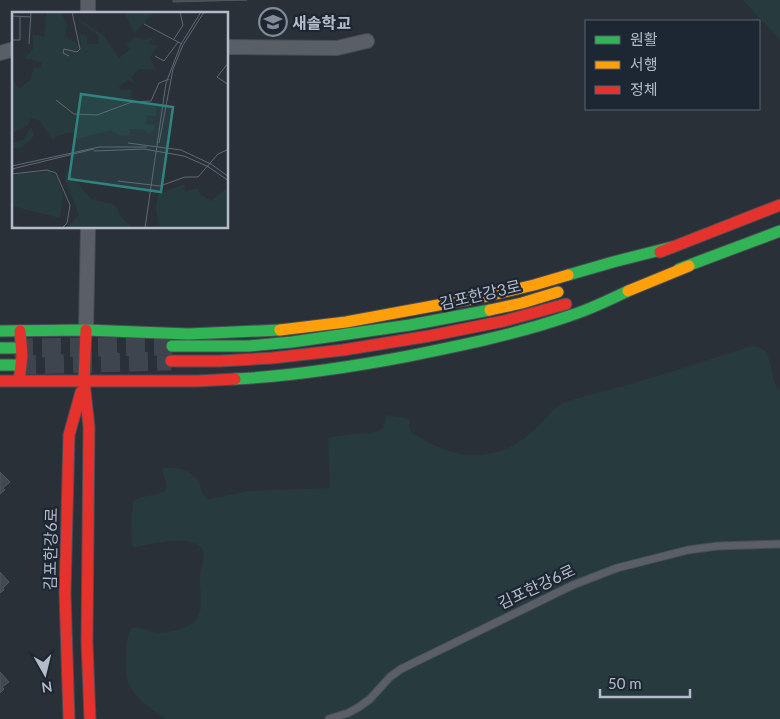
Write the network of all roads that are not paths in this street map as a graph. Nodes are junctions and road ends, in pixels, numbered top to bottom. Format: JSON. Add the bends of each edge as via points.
{"nodes":[{"id":1,"x":368,"y":41,"type":"dead end"},
{"id":2,"x":229,"y":47,"type":"edge"},
{"id":3,"x":780,"y":205,"type":"edge"},
{"id":4,"x":88,"y":229,"type":"edge"},
{"id":5,"x":780,"y":231,"type":"edge"},
{"id":6,"x":672,"y":247,"type":"junction"},
{"id":7,"x":689,"y":266,"type":"junction"},
{"id":8,"x":602,"y":277,"type":"dead end"},
{"id":9,"x":569,"y":288,"type":"dead end"},
{"id":10,"x":0,"y":330,"type":"edge"},
{"id":11,"x":86,"y":330,"type":"junction"},
{"id":12,"x":20,"y":331,"type":"junction"},
{"id":13,"x":166,"y":333,"type":"junction"},
{"id":14,"x":0,"y":348,"type":"edge"},
{"id":15,"x":14,"y":348,"type":"tunnel mouth"},
{"id":16,"x":167,"y":353,"type":"junction"},
{"id":17,"x":0,"y":365,"type":"edge"},
{"id":18,"x":17,"y":365,"type":"tunnel mouth"},
{"id":19,"x":0,"y":381,"type":"edge"},
{"id":20,"x":18,"y":381,"type":"junction"},
{"id":21,"x":84,"y":381,"type":"junction"},
{"id":22,"x":164,"y":381,"type":"junction"},
{"id":23,"x":780,"y":544,"type":"edge"},
{"id":24,"x":69,"y":719,"type":"edge"},
{"id":25,"x":90,"y":719,"type":"edge"},
{"id":26,"x":329,"y":719,"type":"edge"}],
"edges":[{"from":1,"to":2,"type":"street","via":[[337,48]]},
{"from":3,"to":6,"type":"street"},
{"from":4,"to":11,"type":"street"},
{"from":5,"to":7,"type":"street","name":"김포한강3로"},
{"from":6,"to":8,"type":"street"},
{"from":6,"to":13,"type":"street","via":[[487,296],[346,322],[280,330]]},
{"from":7,"to":16,"type":"street","name":"김포한강3로","via":[[504,321],[430,336],[272,358],[220,361]]},
{"from":7,"to":22,"type":"street","via":[[570,316],[444,349],[281,376]]},
{"from":9,"to":16,"type":"street","name":"김포한강3로","via":[[501,308],[344,336]]},
{"from":10,"to":12,"type":"street"},
{"from":11,"to":12,"type":"street"},
{"from":11,"to":13,"type":"street"},
{"from":11,"to":21,"type":"street","name":"김포한강6로"},
{"from":12,"to":20,"type":"street","via":[[23,359]]},
{"from":13,"to":16,"type":"street"},
{"from":14,"to":15,"type":"street"},
{"from":16,"to":22,"type":"street"},
{"from":17,"to":18,"type":"street"},
{"from":19,"to":20,"type":"street"},
{"from":20,"to":21,"type":"street"},
{"from":21,"to":22,"type":"street"},
{"from":21,"to":24,"type":"street","name":"김포한강6로","via":[[69,435],[66,593]]},
{"from":21,"to":25,"type":"street","name":"김포한강6로","via":[[89,427],[87,642]]},
{"from":23,"to":26,"type":"lane","name":"김포한강6로","via":[[688,550],[617,568],[573,585],[401,669],[359,707]]}]}
